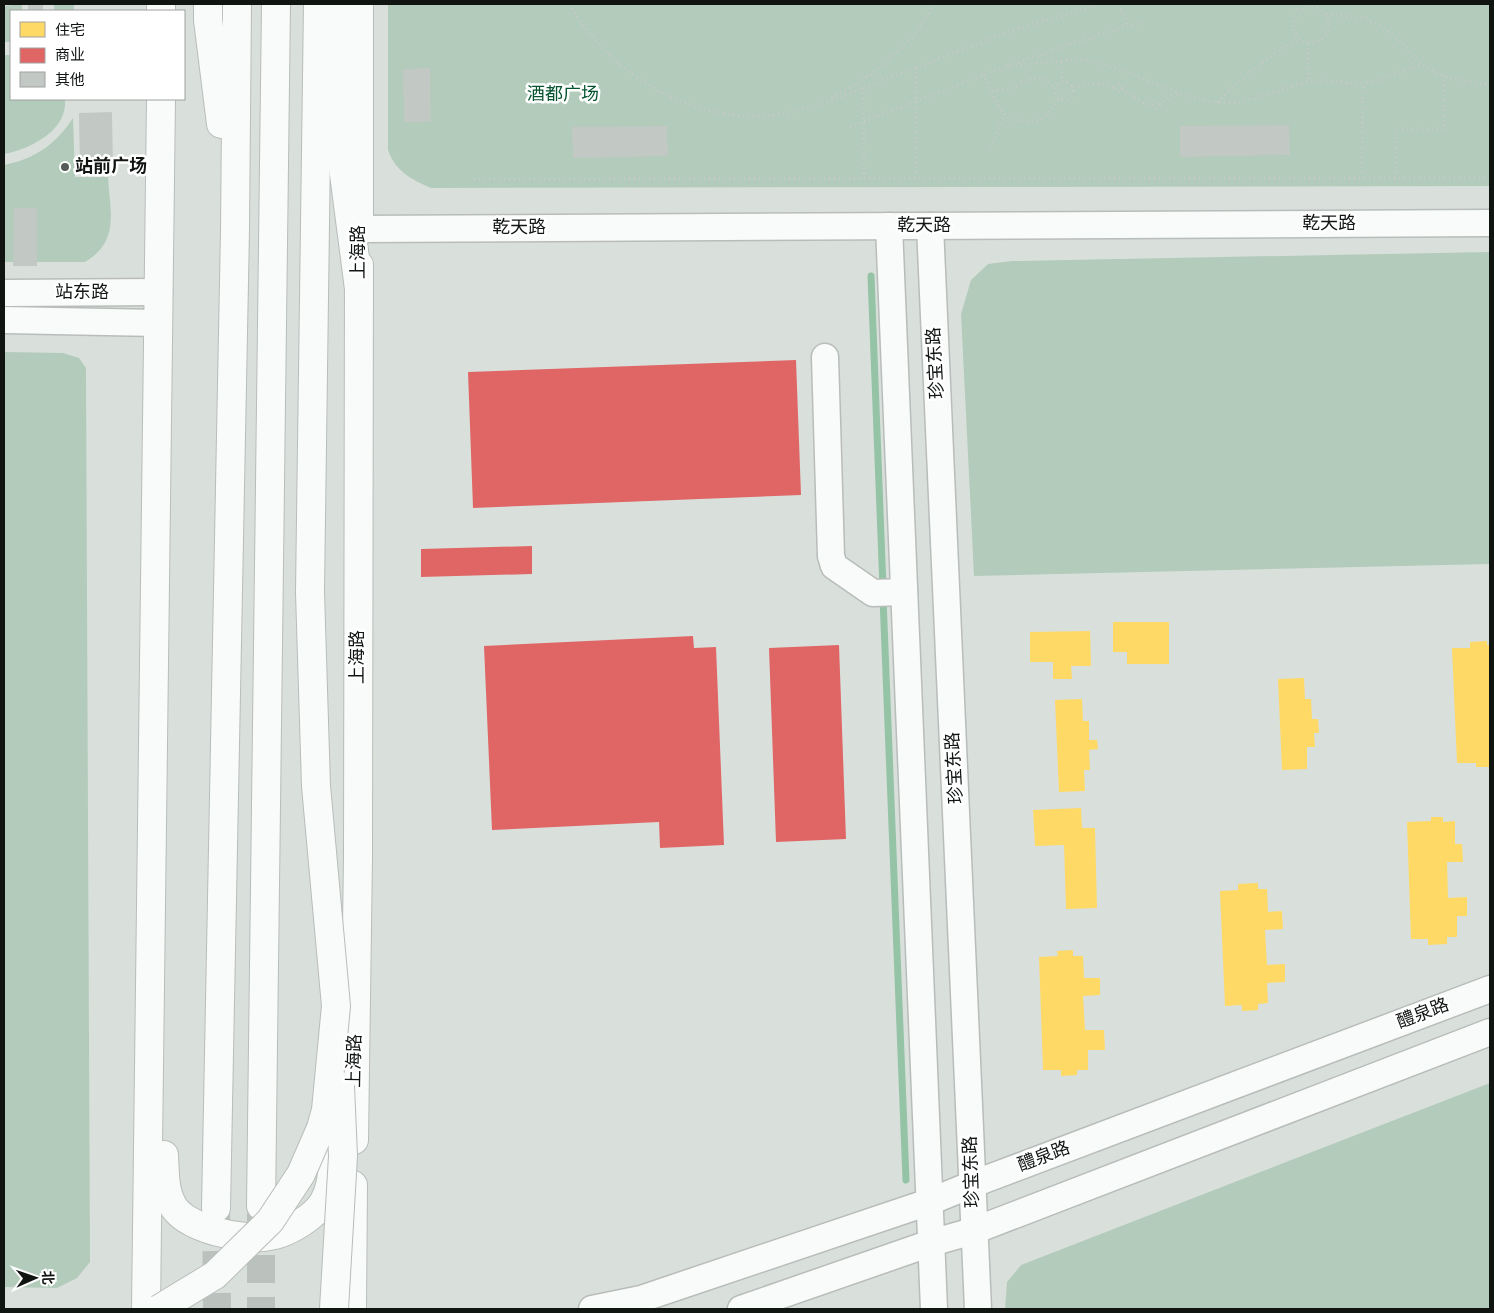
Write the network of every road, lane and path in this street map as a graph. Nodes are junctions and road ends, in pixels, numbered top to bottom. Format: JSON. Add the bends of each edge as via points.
{"nodes":[{"id":1,"x":208,"y":4,"type":"edge"},
{"id":2,"x":237,"y":4,"type":"edge"},
{"id":3,"x":276,"y":4,"type":"edge"},
{"id":4,"x":318,"y":4,"type":"edge"},
{"id":5,"x":338,"y":4,"type":"edge"},
{"id":6,"x":359,"y":4,"type":"edge"},
{"id":7,"x":569,"y":4,"type":"edge"},
{"id":8,"x":934,"y":4,"type":"edge"},
{"id":9,"x":1099,"y":4,"type":"edge"},
{"id":10,"x":1120,"y":4,"type":"edge"},
{"id":11,"x":1295,"y":4,"type":"edge"},
{"id":12,"x":1299,"y":12,"type":"junction"},
{"id":13,"x":1326,"y":15,"type":"junction"},
{"id":14,"x":1146,"y":21,"type":"dead end"},
{"id":15,"x":1127,"y":26,"type":"junction"},
{"id":16,"x":1299,"y":38,"type":"junction"},
{"id":17,"x":1308,"y":43,"type":"junction"},
{"id":18,"x":1061,"y":62,"type":"junction"},
{"id":19,"x":1422,"y":65,"type":"junction"},
{"id":20,"x":917,"y":66,"type":"junction"},
{"id":21,"x":1006,"y":66,"type":"junction"},
{"id":22,"x":983,"y":74,"type":"junction"},
{"id":23,"x":1443,"y":75,"type":"junction"},
{"id":24,"x":1062,"y":82,"type":"junction"},
{"id":25,"x":1309,"y":82,"type":"junction"},
{"id":26,"x":1363,"y":84,"type":"junction"},
{"id":27,"x":1490,"y":84,"type":"edge"},
{"id":28,"x":1073,"y":87,"type":"junction"},
{"id":29,"x":863,"y":88,"type":"junction"},
{"id":30,"x":1056,"y":88,"type":"junction"},
{"id":31,"x":992,"y":90,"type":"junction"},
{"id":32,"x":1181,"y":92,"type":"junction"},
{"id":33,"x":1059,"y":98,"type":"junction"},
{"id":34,"x":161,"y":100,"type":"edge"},
{"id":35,"x":916,"y":101,"type":"junction"},
{"id":36,"x":1217,"y":102,"type":"junction"},
{"id":37,"x":822,"y":104,"type":"junction"},
{"id":38,"x":1004,"y":115,"type":"junction"},
{"id":39,"x":864,"y":122,"type":"junction"},
{"id":40,"x":850,"y":127,"type":"dead end"},
{"id":41,"x":991,"y":147,"type":"dead end"},
{"id":42,"x":916,"y":178,"type":"junction"},
{"id":43,"x":1362,"y":178,"type":"junction"},
{"id":44,"x":1395,"y":178,"type":"junction"},
{"id":45,"x":1490,"y":178,"type":"edge"},
{"id":46,"x":474,"y":179,"type":"dead end"},
{"id":47,"x":864,"y":179,"type":"junction"},
{"id":48,"x":1490,"y":223,"type":"edge"},
{"id":49,"x":889,"y":226,"type":"junction"},
{"id":50,"x":930,"y":226,"type":"junction"},
{"id":51,"x":359,"y":229,"type":"junction"},
{"id":52,"x":235,"y":230,"type":"junction"},
{"id":53,"x":358,"y":289,"type":"junction"},
{"id":54,"x":159,"y":292,"type":"junction"},
{"id":55,"x":4,"y":293,"type":"edge"},
{"id":56,"x":4,"y":320,"type":"edge"},
{"id":57,"x":157,"y":323,"type":"junction"},
{"id":58,"x":825,"y":357,"type":"dead end"},
{"id":59,"x":904,"y":592,"type":"junction"},
{"id":60,"x":152,"y":911,"type":"junction"},
{"id":61,"x":357,"y":917,"type":"junction"},
{"id":62,"x":1490,"y":989,"type":"edge"},
{"id":63,"x":336,"y":1006,"type":"junction"},
{"id":64,"x":1490,"y":1032,"type":"edge"},
{"id":65,"x":973,"y":1184,"type":"junction"},
{"id":66,"x":929,"y":1202,"type":"junction"},
{"id":67,"x":261,"y":1206,"type":"tunnel mouth"},
{"id":68,"x":216,"y":1208,"type":"tunnel mouth"},
{"id":69,"x":973,"y":1231,"type":"junction"},
{"id":70,"x":931,"y":1243,"type":"junction"},
{"id":71,"x":146,"y":1309,"type":"edge"},
{"id":72,"x":159,"y":1309,"type":"edge"},
{"id":73,"x":334,"y":1309,"type":"edge"},
{"id":74,"x":352,"y":1309,"type":"edge"},
{"id":75,"x":592,"y":1309,"type":"edge"},
{"id":76,"x":742,"y":1309,"type":"edge"},
{"id":77,"x":934,"y":1309,"type":"edge"},
{"id":78,"x":978,"y":1309,"type":"edge"}],
"edges":[{"from":1,"to":52,"type":"main road"},
{"from":2,"to":52,"type":"main road"},
{"from":3,"to":67,"type":"main road"},
{"from":4,"to":63,"type":"main road","bridge":true,"via":[[310,592],[316,786]]},
{"from":5,"to":53,"type":"main road","via":[[338,128]]},
{"from":6,"to":51,"type":"main road","name":"上海路"},
{"from":7,"to":37,"type":"path","via":[[610,56],[660,92],[715,112],[744,116],[796,112]]},
{"from":8,"to":37,"type":"path","via":[[914,36],[875,72]]},
{"from":9,"to":20,"type":"path","via":[[1006,33]]},
{"from":10,"to":15,"type":"path"},
{"from":11,"to":12,"type":"path"},
{"from":12,"to":13,"type":"path","via":[[1310,7]]},
{"from":12,"to":16,"type":"path","via":[[1293,28]]},
{"from":13,"to":17,"type":"path","via":[[1328,32],[1320,41]]},
{"from":13,"to":19,"type":"path","via":[[1371,19],[1399,40]]},
{"from":14,"to":15,"type":"path"},
{"from":15,"to":21,"type":"path"},
{"from":16,"to":17,"type":"path"},
{"from":16,"to":36,"type":"path","via":[[1244,75]]},
{"from":17,"to":25,"type":"path"},
{"from":18,"to":21,"type":"path"},
{"from":18,"to":24,"type":"path"},
{"from":18,"to":32,"type":"path","via":[[1091,61]]},
{"from":19,"to":23,"type":"path"},
{"from":19,"to":26,"type":"path"},
{"from":20,"to":29,"type":"path"},
{"from":20,"to":35,"type":"path"},
{"from":21,"to":22,"type":"path"},
{"from":22,"to":31,"type":"path"},
{"from":22,"to":35,"type":"path"},
{"from":23,"to":27,"type":"path"},
{"from":23,"to":44,"type":"path","via":[[1444,129],[1396,129]]},
{"from":24,"to":28,"type":"path"},
{"from":24,"to":30,"type":"path"},
{"from":25,"to":26,"type":"path","via":[[1329,80]]},
{"from":25,"to":36,"type":"path","via":[[1240,102]]},
{"from":26,"to":43,"type":"path"},
{"from":28,"to":32,"type":"path","via":[[1097,83],[1115,88],[1119,85],[1152,106],[1155,101],[1159,104]]},
{"from":28,"to":33,"type":"path","via":[[1070,98]]},
{"from":29,"to":37,"type":"path"},
{"from":29,"to":39,"type":"path"},
{"from":30,"to":31,"type":"path","via":[[1042,78],[1032,78],[1010,89]]},
{"from":30,"to":33,"type":"path"},
{"from":31,"to":38,"type":"path"},
{"from":32,"to":36,"type":"path"},
{"from":33,"to":38,"type":"path","via":[[1051,112],[1035,122],[1012,121]]},
{"from":34,"to":54,"type":"main road"},
{"from":35,"to":39,"type":"path"},
{"from":35,"to":42,"type":"path"},
{"from":38,"to":41,"type":"path"},
{"from":39,"to":40,"type":"path"},
{"from":39,"to":47,"type":"path"},
{"from":42,"to":43,"type":"path"},
{"from":42,"to":47,"type":"path"},
{"from":43,"to":44,"type":"path"},
{"from":44,"to":45,"type":"path"},
{"from":46,"to":47,"type":"path"},
{"from":48,"to":50,"type":"street","name":"乾天路"},
{"from":49,"to":50,"type":"street","name":"乾天路"},
{"from":49,"to":51,"type":"street","name":"乾天路"},
{"from":49,"to":59,"type":"street"},
{"from":50,"to":65,"type":"street","name":"珍宝东路"},
{"from":51,"to":53,"type":"main road","name":"上海路"},
{"from":52,"to":68,"type":"main road"},
{"from":53,"to":61,"type":"main road","name":"上海路"},
{"from":54,"to":55,"type":"street","name":"站东路"},
{"from":54,"to":57,"type":"main road"},
{"from":56,"to":57,"type":"street","name":"站东路"},
{"from":57,"to":60,"type":"main road"},
{"from":58,"to":59,"type":"street","via":[[831,556],[834,566],[873,594]]},
{"from":59,"to":66,"type":"street"},
{"from":60,"to":61,"type":"main road","via":[[166,1188],[172,1205],[181,1214],[214,1231],[236,1236],[270,1236],[292,1227],[323,1202],[332,1182]]},
{"from":60,"to":71,"type":"main road"},
{"from":61,"to":74,"type":"main road","name":"上海路"},
{"from":62,"to":65,"type":"street","name":"醴泉路"},
{"from":63,"to":72,"type":"main road","bridge":true,"via":[[326,1110],[301,1174],[270,1221],[215,1275]]},
{"from":63,"to":73,"type":"main road","bridge":true,"via":[[343,1156]]},
{"from":64,"to":69,"type":"street"},
{"from":65,"to":66,"type":"street","name":"醴泉路"},
{"from":65,"to":69,"type":"street","name":"珍宝东路"},
{"from":66,"to":70,"type":"street"},
{"from":66,"to":75,"type":"street","name":"醴泉路","via":[[641,1299]]},
{"from":69,"to":70,"type":"street"},
{"from":69,"to":78,"type":"street","name":"珍宝东路"},
{"from":70,"to":76,"type":"street"},
{"from":70,"to":77,"type":"street"}]}
